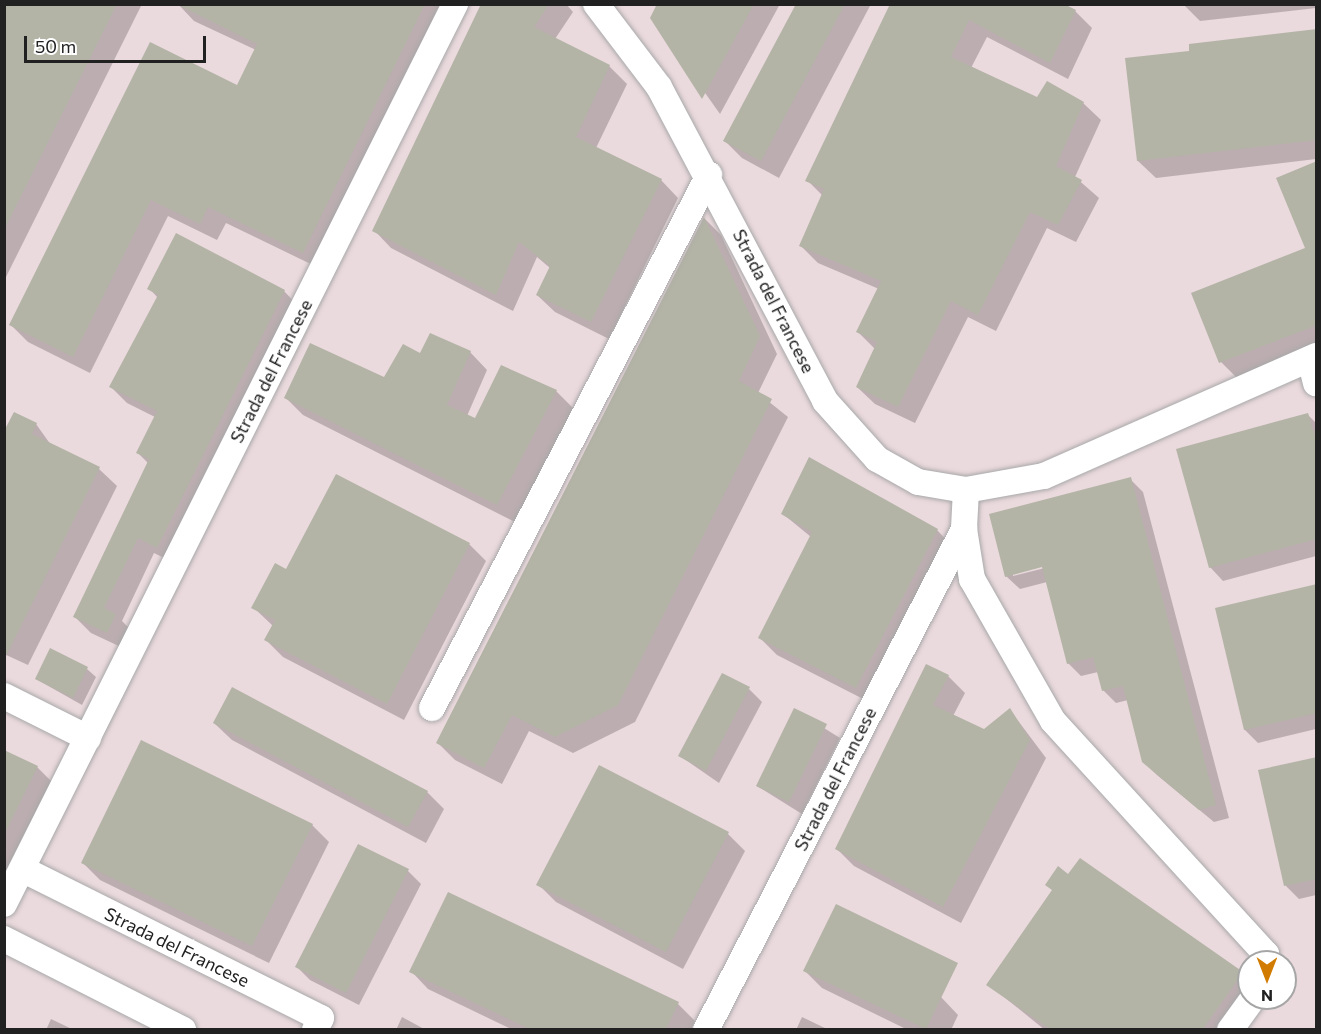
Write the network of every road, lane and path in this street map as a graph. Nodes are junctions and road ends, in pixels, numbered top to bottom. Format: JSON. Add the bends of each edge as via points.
{"nodes":[{"id":1,"x":455,"y":4,"type":"edge"},
{"id":2,"x":596,"y":4,"type":"edge"},
{"id":3,"x":709,"y":176,"type":"junction"},
{"id":4,"x":1314,"y":366,"type":"edge"},
{"id":5,"x":966,"y":490,"type":"junction"},
{"id":6,"x":964,"y":529,"type":"junction"},
{"id":7,"x":4,"y":696,"type":"edge"},
{"id":8,"x":432,"y":708,"type":"dead end"},
{"id":9,"x":88,"y":738,"type":"junction"},
{"id":10,"x":22,"y":869,"type":"junction"},
{"id":11,"x":4,"y":904,"type":"edge"},
{"id":12,"x":4,"y":939,"type":"edge"},
{"id":13,"x":1262,"y":950,"type":"edge"},
{"id":14,"x":1244,"y":1010,"type":"edge"},
{"id":15,"x":183,"y":1029,"type":"edge"},
{"id":16,"x":315,"y":1029,"type":"edge"},
{"id":17,"x":706,"y":1029,"type":"edge"},
{"id":18,"x":1230,"y":1029,"type":"edge"}],
"edges":[{"from":1,"to":9,"type":"street","name":"Strada del Francese"},
{"from":2,"to":3,"type":"street","name":"Strada del Francese","via":[[641,58]]},
{"from":3,"to":5,"type":"street","name":"Strada del Francese","via":[[806,367],[845,429],[897,471],[943,489]]},
{"from":3,"to":8,"type":"street"},
{"from":4,"to":5,"type":"street","name":"Strada del Francese","via":[[1044,476]]},
{"from":5,"to":6,"type":"street","name":"Strada del Francese"},
{"from":6,"to":13,"type":"street","name":"Strada del Francese","via":[[972,579],[1053,721]]},
{"from":6,"to":17,"type":"street","name":"Strada del Francese"},
{"from":7,"to":9,"type":"street"},
{"from":9,"to":10,"type":"street","name":"Strada del Francese"},
{"from":10,"to":11,"type":"street","name":"Strada del Francese"},
{"from":10,"to":16,"type":"street","name":"Strada del Francese","via":[[321,1018]]},
{"from":12,"to":15,"type":"street"},
{"from":14,"to":18,"type":"street"}]}
